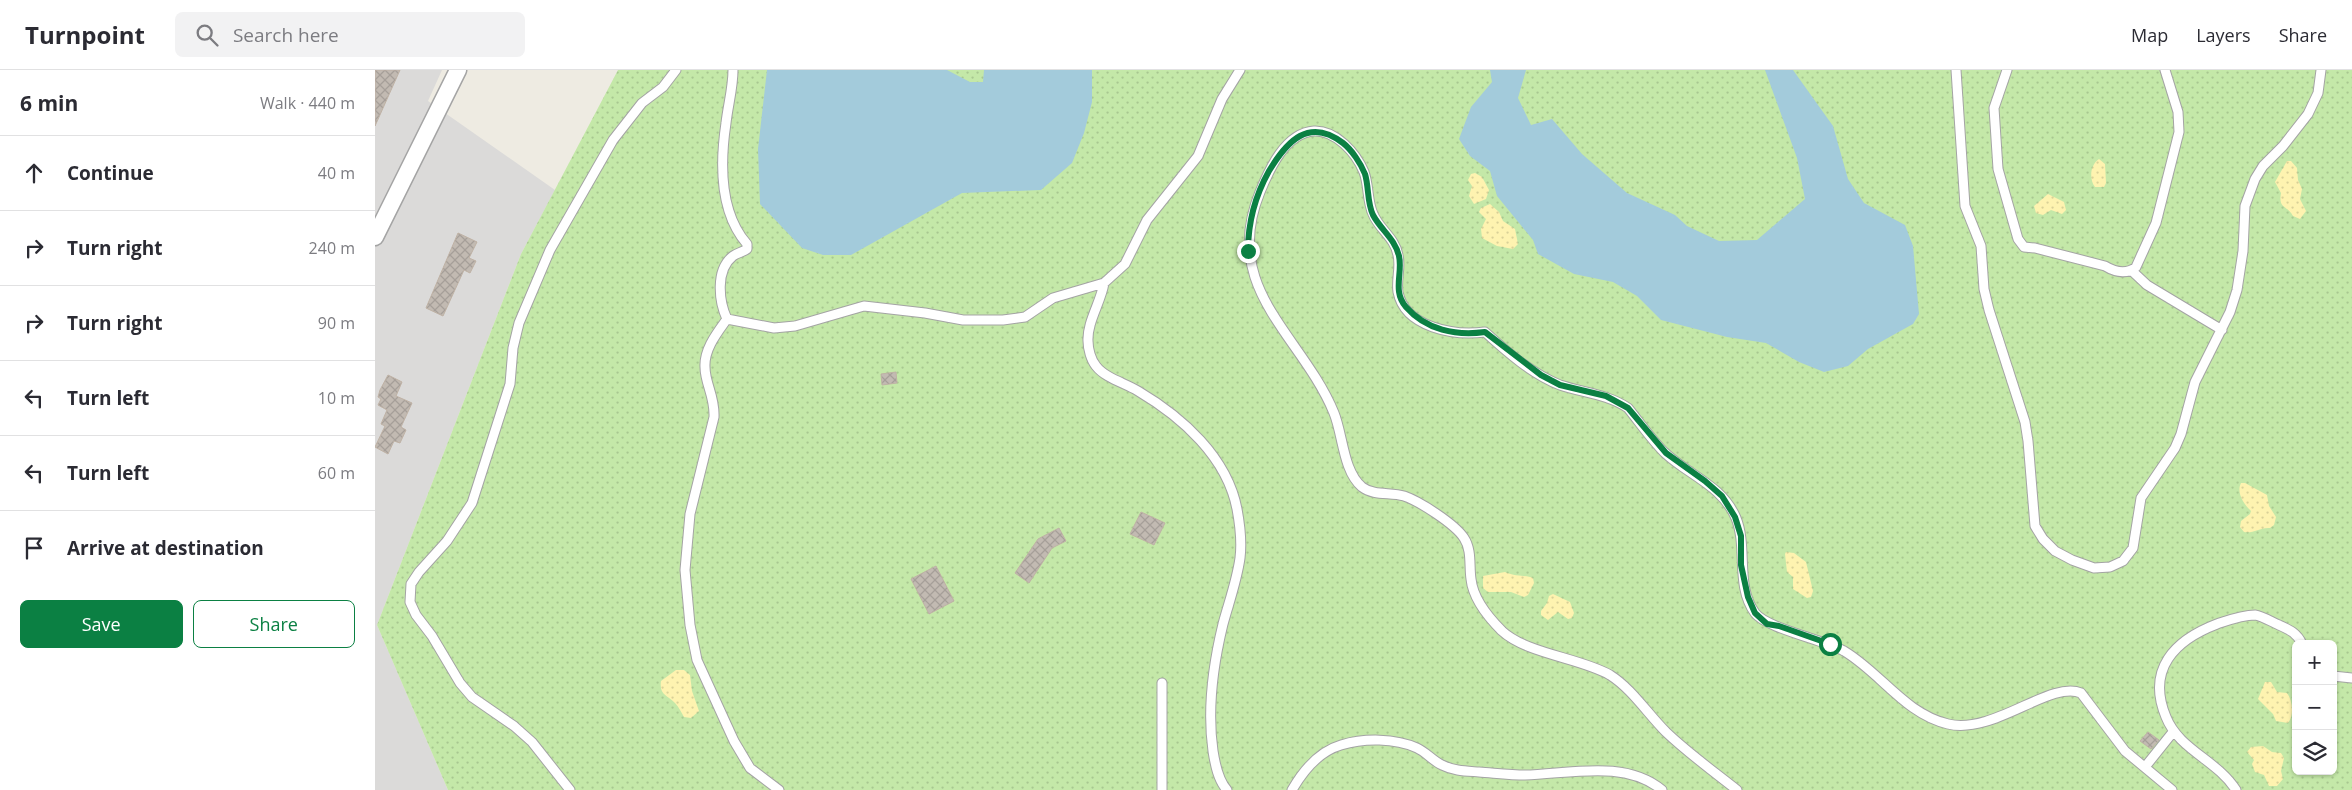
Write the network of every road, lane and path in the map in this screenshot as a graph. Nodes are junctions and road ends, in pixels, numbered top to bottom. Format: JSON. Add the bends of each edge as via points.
{"nodes":[{"id":1,"x":458,"y":70,"type":"edge"},
{"id":2,"x":676,"y":70,"type":"edge"},
{"id":3,"x":733,"y":70,"type":"edge"},
{"id":4,"x":1240,"y":70,"type":"edge"},
{"id":5,"x":1956,"y":70,"type":"edge"},
{"id":6,"x":2007,"y":70,"type":"edge"},
{"id":7,"x":2165,"y":70,"type":"edge"},
{"id":8,"x":2321,"y":70,"type":"edge"},
{"id":9,"x":375,"y":237,"type":"edge"},
{"id":10,"x":2131,"y":270,"type":"junction"},
{"id":11,"x":1104,"y":283,"type":"junction"},
{"id":12,"x":727,"y":319,"type":"junction"},
{"id":13,"x":2222,"y":330,"type":"junction"},
{"id":14,"x":2299,"y":640,"type":"edge"},
{"id":15,"x":2337,"y":676,"type":"edge"},
{"id":16,"x":2352,"y":678,"type":"edge"},
{"id":17,"x":1162,"y":683,"type":"dead end"},
{"id":18,"x":2173,"y":732,"type":"junction"},
{"id":19,"x":2145,"y":767,"type":"junction"},
{"id":20,"x":570,"y":790,"type":"edge"},
{"id":21,"x":779,"y":790,"type":"edge"},
{"id":22,"x":1162,"y":790,"type":"edge"},
{"id":23,"x":1227,"y":790,"type":"edge"},
{"id":24,"x":1292,"y":790,"type":"edge"},
{"id":25,"x":1661,"y":790,"type":"edge"},
{"id":26,"x":1737,"y":790,"type":"edge"},
{"id":27,"x":2172,"y":790,"type":"edge"},
{"id":28,"x":2236,"y":790,"type":"edge"}],
"edges":[{"from":1,"to":9,"type":"street"},
{"from":2,"to":20,"type":"lane","via":[[663,87],[642,103],[613,140],[550,250],[519,324],[510,384],[471,503],[447,541],[411,584],[410,602],[416,615],[460,684],[483,706],[533,742]]},
{"from":3,"to":12,"type":"lane","via":[[724,148],[724,189],[734,226],[747,249],[733,256],[721,280],[720,296]]},
{"from":4,"to":11,"type":"lane","via":[[1222,99],[1198,156],[1147,220],[1125,264]]},
{"from":5,"to":13,"type":"lane","via":[[1965,206],[1981,246],[1989,310],[2025,422],[2035,526],[2055,551],[2094,568],[2102,568],[2123,561],[2133,548],[2141,498],[2175,448],[2195,382]]},
{"from":6,"to":10,"type":"lane","via":[[1994,108],[1998,169],[2018,239],[2024,247],[2095,263],[2113,271]]},
{"from":7,"to":10,"type":"lane","via":[[2178,112],[2179,132],[2156,223],[2145,250]]},
{"from":8,"to":13,"type":"lane","via":[[2318,93],[2308,114],[2255,179],[2245,206],[2237,290]]},
{"from":10,"to":13,"type":"lane","via":[[2147,285]]},
{"from":11,"to":12,"type":"lane","via":[[1053,298],[1025,317],[1003,320],[963,320],[863,306],[795,326],[774,328]]},
{"from":11,"to":23,"type":"lane","via":[[1088,341],[1096,366],[1192,430],[1227,479],[1237,507],[1240,557],[1219,642],[1211,695],[1211,739],[1215,764]]},
{"from":12,"to":21,"type":"lane","via":[[714,337],[704,368],[715,403],[690,514],[685,570],[690,625],[697,660],[734,741],[750,768]]},
{"from":14,"to":18,"type":"lane","via":[[2293,631],[2256,615],[2224,622],[2192,635],[2166,660],[2160,674],[2159,691]]},
{"from":15,"to":16,"type":"lane"},
{"from":17,"to":22,"type":"lane"},
{"from":18,"to":19,"type":"lane"},
{"from":18,"to":28,"type":"lane","via":[[2217,767]]},
{"from":19,"to":26,"type":"lane","via":[[2125,751],[2088,700],[2075,690],[2054,694],[1973,726],[1934,721],[1916,711],[1845,652],[1767,624],[1755,613],[1748,597],[1741,565],[1741,536],[1735,517],[1722,496],[1666,453],[1621,403],[1560,385],[1541,375],[1485,332],[1451,332],[1418,319],[1404,305],[1398,292],[1399,257],[1394,241],[1372,213],[1364,172],[1355,156],[1333,136],[1317,131],[1303,134],[1279,155],[1267,175],[1250,222],[1248,251],[1270,311],[1314,376],[1334,414],[1349,465],[1358,482],[1365,490],[1403,496],[1449,523],[1464,537],[1470,558],[1471,583],[1480,604],[1506,634],[1609,675],[1628,690],[1669,735]]},
{"from":19,"to":27,"type":"lane"},
{"from":24,"to":25,"type":"lane","via":[[1305,770],[1327,751],[1370,741],[1397,742],[1417,748],[1441,765],[1457,770],[1525,774],[1622,773],[1644,778]]}]}
